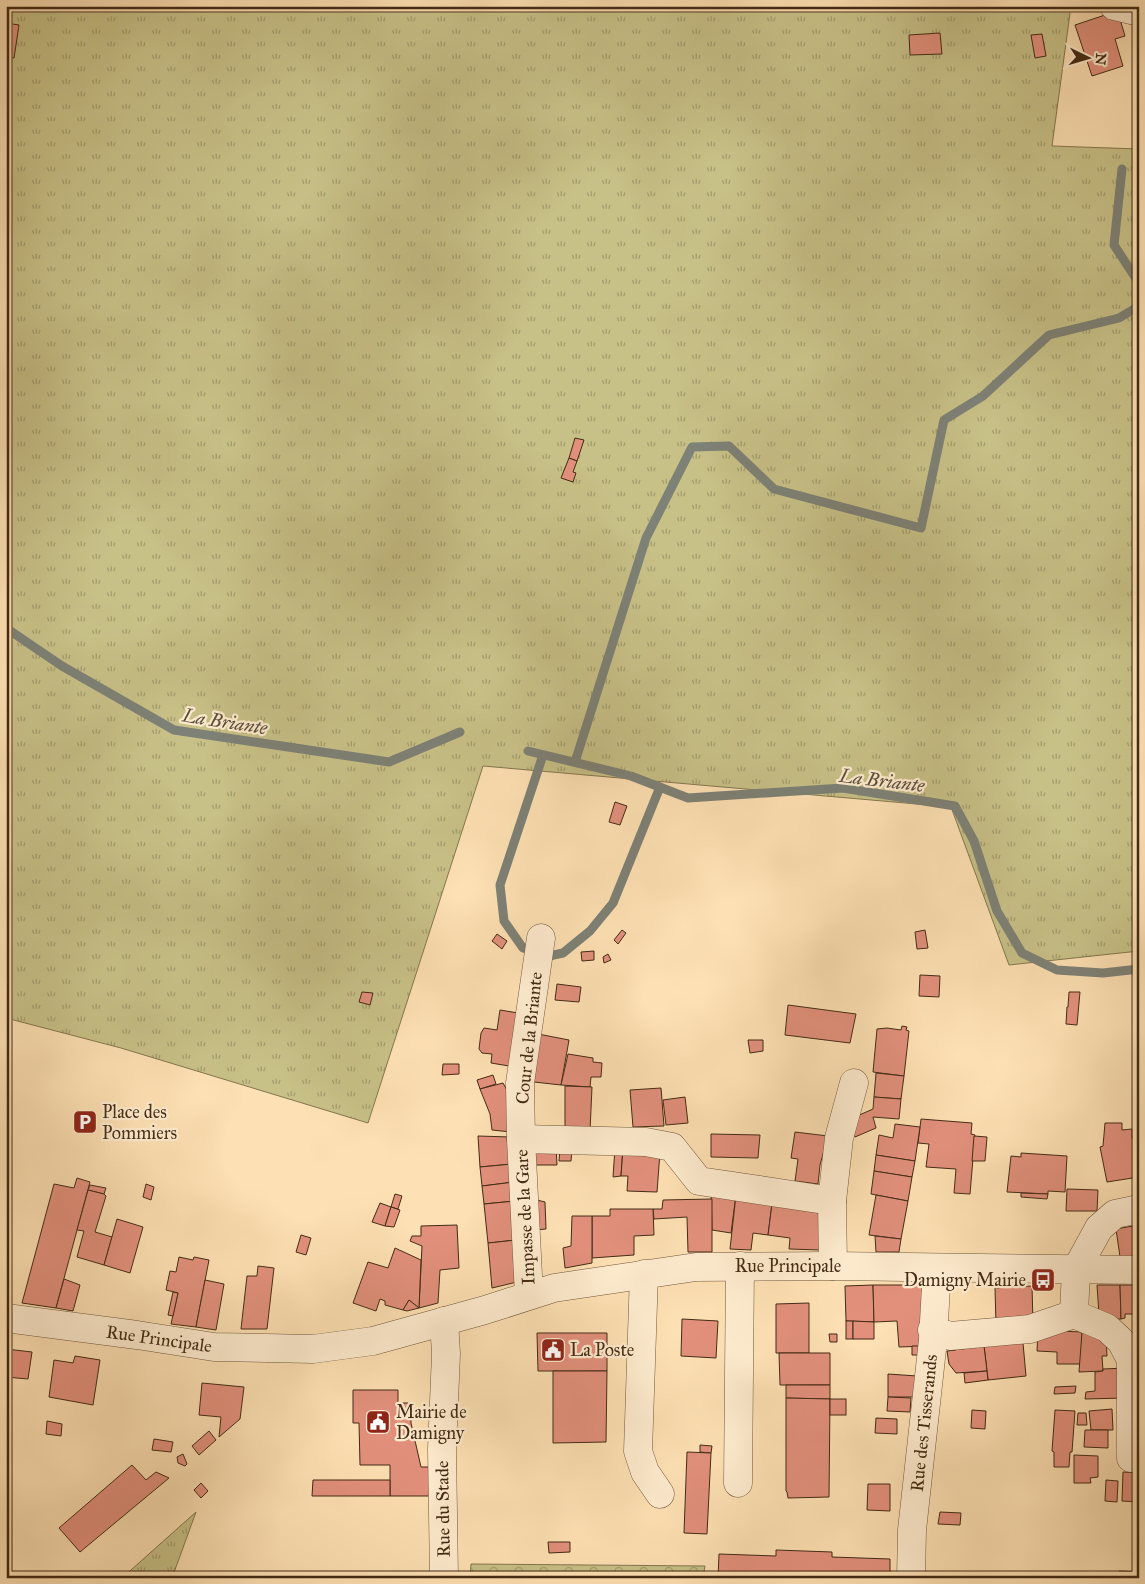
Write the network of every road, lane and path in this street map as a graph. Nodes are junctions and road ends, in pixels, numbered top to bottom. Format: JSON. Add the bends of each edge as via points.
{"nodes":[{"id":1,"x":1114,"y":6,"type":"edge"},
{"id":2,"x":1139,"y":12,"type":"edge"},
{"id":3,"x":541,"y":938,"type":"dead end"},
{"id":4,"x":854,"y":1083,"type":"dead end"},
{"id":5,"x":521,"y":1139,"type":"junction"},
{"id":6,"x":832,"y":1201,"type":"junction"},
{"id":7,"x":1139,"y":1210,"type":"edge"},
{"id":8,"x":740,"y":1266,"type":"junction"},
{"id":9,"x":833,"y":1266,"type":"junction"},
{"id":10,"x":937,"y":1268,"type":"junction"},
{"id":11,"x":1076,"y":1270,"type":"junction"},
{"id":12,"x":1139,"y":1270,"type":"edge"},
{"id":13,"x":644,"y":1274,"type":"junction"},
{"id":14,"x":529,"y":1295,"type":"junction"},
{"id":15,"x":1074,"y":1314,"type":"junction"},
{"id":16,"x":6,"y":1318,"type":"edge"},
{"id":17,"x":444,"y":1321,"type":"junction"},
{"id":18,"x":932,"y":1330,"type":"junction"},
{"id":19,"x":1131,"y":1458,"type":"dead end"},
{"id":20,"x":738,"y":1483,"type":"dead end"},
{"id":21,"x":660,"y":1494,"type":"dead end"},
{"id":22,"x":444,"y":1578,"type":"edge"},
{"id":23,"x":911,"y":1578,"type":"edge"}],
"edges":[{"from":1,"to":2,"type":"street"},
{"from":3,"to":5,"type":"street","name":"Cour de la Briante","via":[[520,1083]]},
{"from":4,"to":6,"type":"street","via":[[838,1138]]},
{"from":5,"to":6,"type":"street","via":[[646,1142],[672,1147],[699,1181]]},
{"from":5,"to":14,"type":"street","name":"Impasse de la Gare"},
{"from":6,"to":9,"type":"street"},
{"from":7,"to":11,"type":"street","via":[[1115,1214],[1099,1228]]},
{"from":8,"to":9,"type":"street","name":"Rue Principale"},
{"from":8,"to":13,"type":"street","name":"Rue Principale","via":[[696,1267]]},
{"from":8,"to":20,"type":"street"},
{"from":9,"to":10,"type":"street","name":"Rue Principale"},
{"from":10,"to":11,"type":"street","name":"Rue Principale"},
{"from":10,"to":18,"type":"street","name":"Rue des Tisserands"},
{"from":11,"to":12,"type":"street","name":"Rue Principale"},
{"from":11,"to":15,"type":"street"},
{"from":13,"to":14,"type":"street","name":"Rue Principale"},
{"from":13,"to":21,"type":"street","via":[[638,1451],[645,1472]]},
{"from":14,"to":17,"type":"street","name":"Rue Principale"},
{"from":15,"to":18,"type":"street","via":[[1030,1329],[950,1336]]},
{"from":15,"to":19,"type":"street","via":[[1107,1328],[1122,1340],[1131,1360]]},
{"from":16,"to":17,"type":"street","name":"Rue Principale","via":[[214,1347],[313,1349],[373,1341]]},
{"from":17,"to":22,"type":"street","name":"Rue du Stade"},
{"from":18,"to":23,"type":"street","name":"Rue des Tisserands","via":[[912,1530]]}]}
